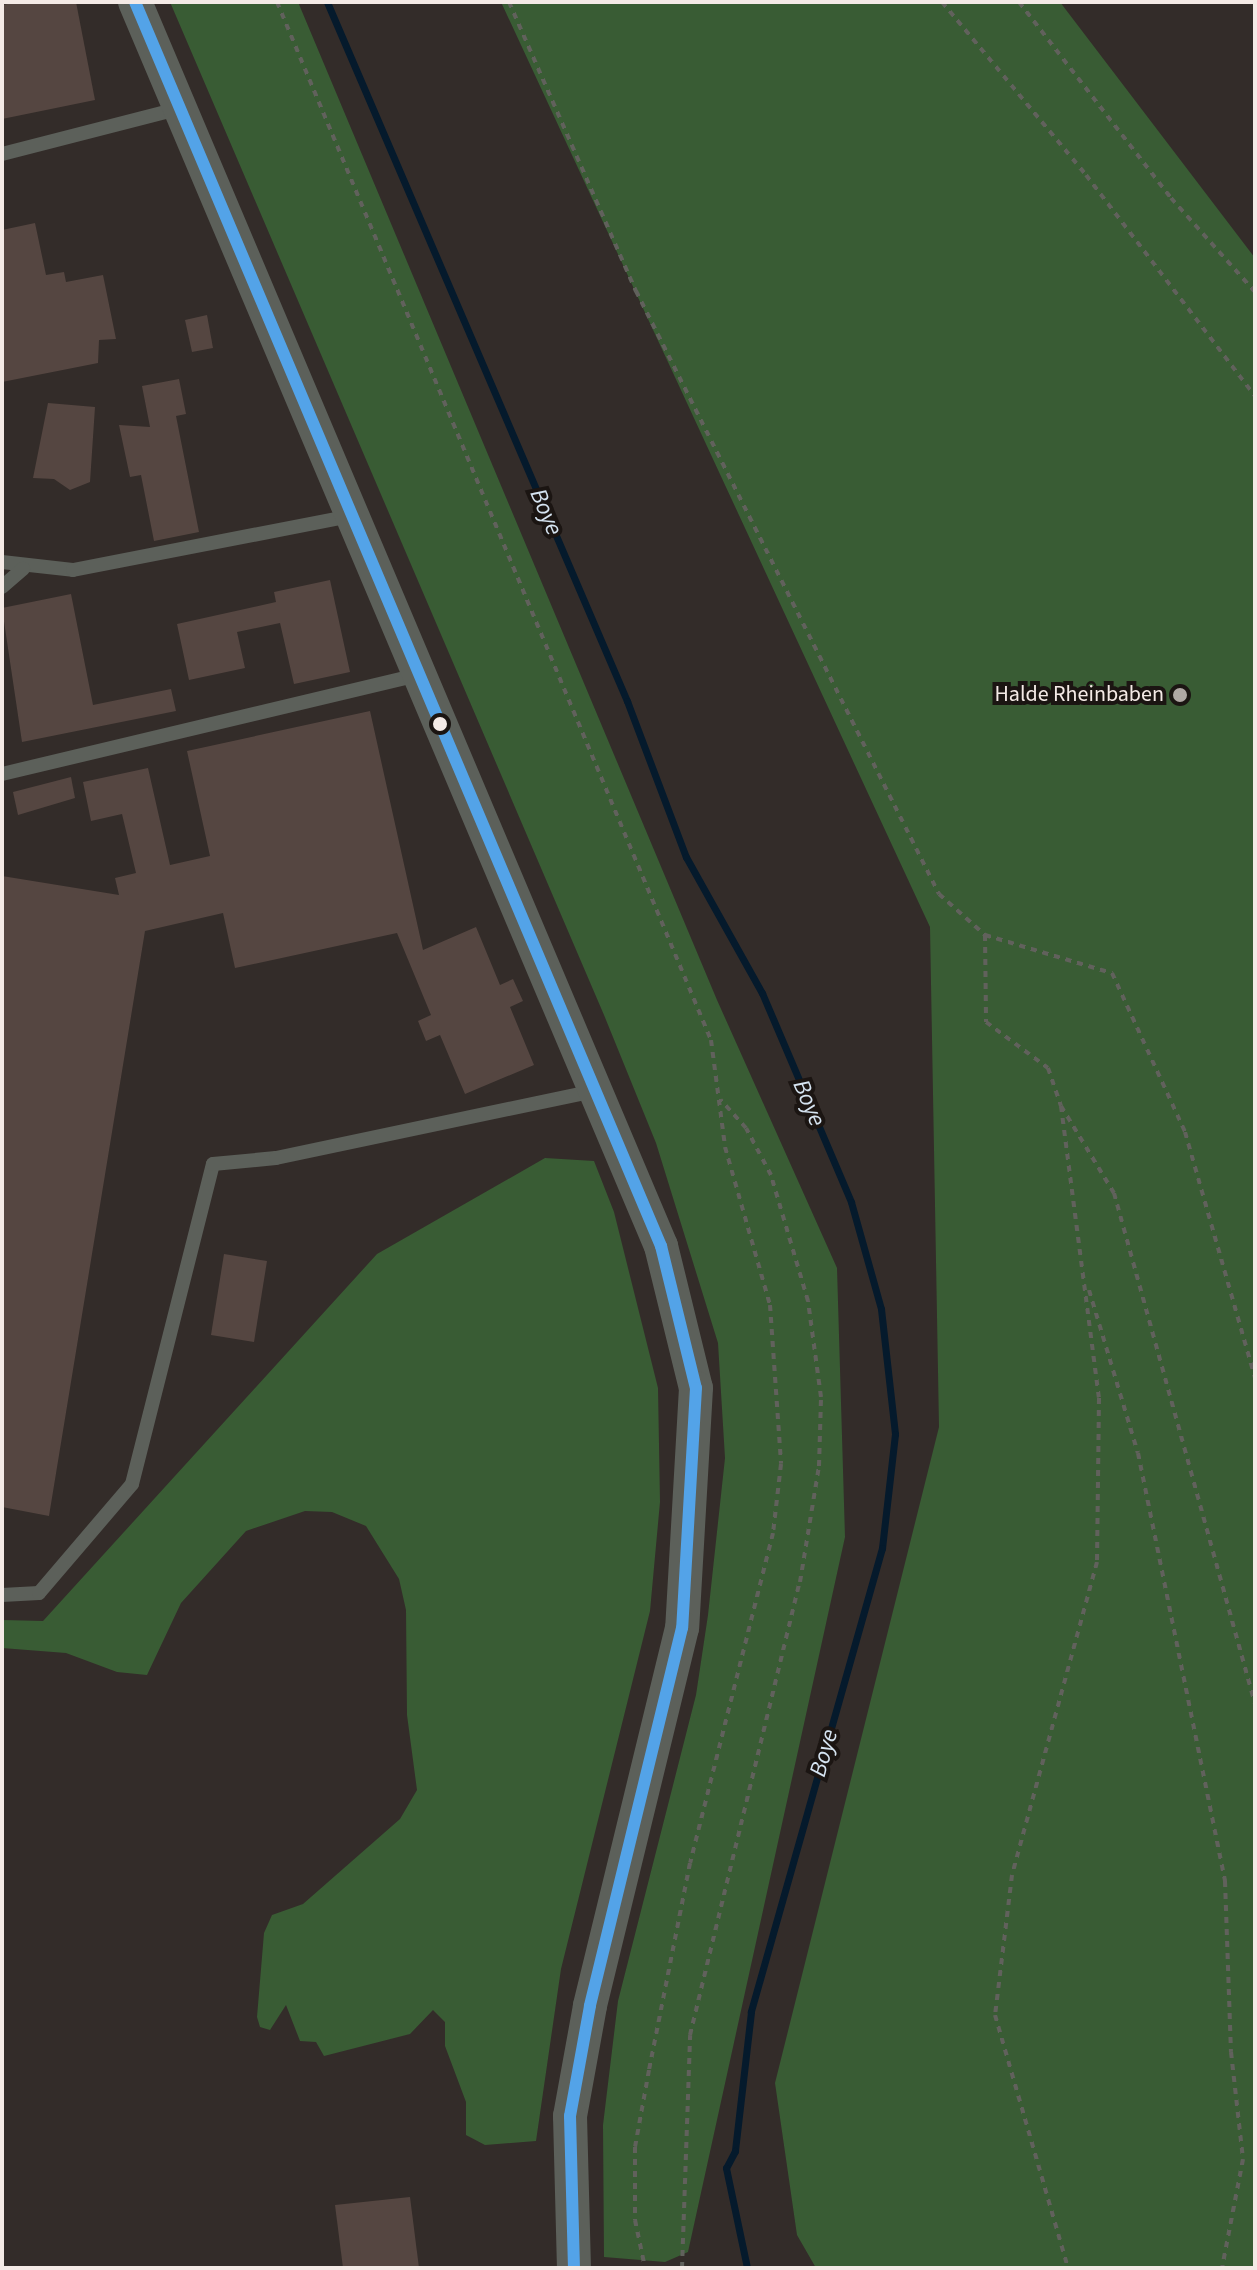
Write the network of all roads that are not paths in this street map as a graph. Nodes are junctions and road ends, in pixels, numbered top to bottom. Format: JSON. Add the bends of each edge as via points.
{"nodes":[{"id":1,"x":135,"y":2,"type":"edge"},
{"id":2,"x":182,"y":108,"type":"junction"},
{"id":3,"x":2,"y":154,"type":"edge"},
{"id":4,"x":355,"y":515,"type":"junction"},
{"id":5,"x":2,"y":562,"type":"edge"},
{"id":6,"x":23,"y":569,"type":"junction"},
{"id":7,"x":2,"y":587,"type":"edge"},
{"id":8,"x":423,"y":674,"type":"junction"},
{"id":9,"x":2,"y":774,"type":"edge"},
{"id":10,"x":597,"y":1091,"type":"junction"},
{"id":11,"x":2,"y":1595,"type":"edge"},
{"id":12,"x":574,"y":2268,"type":"edge"}],
"edges":[{"from":1,"to":2,"type":"street"},
{"from":2,"to":3,"type":"lane"},
{"from":2,"to":4,"type":"street"},
{"from":4,"to":6,"type":"lane","via":[[73,570]]},
{"from":4,"to":8,"type":"street"},
{"from":5,"to":6,"type":"lane"},
{"from":6,"to":7,"type":"lane"},
{"from":8,"to":9,"type":"lane"},
{"from":8,"to":10,"type":"street"},
{"from":10,"to":11,"type":"lane","via":[[276,1158],[213,1164],[132,1484],[39,1593]]},
{"from":10,"to":12,"type":"street","via":[[661,1246],[696,1388],[682,1628],[590,2006],[570,2116]]}]}
